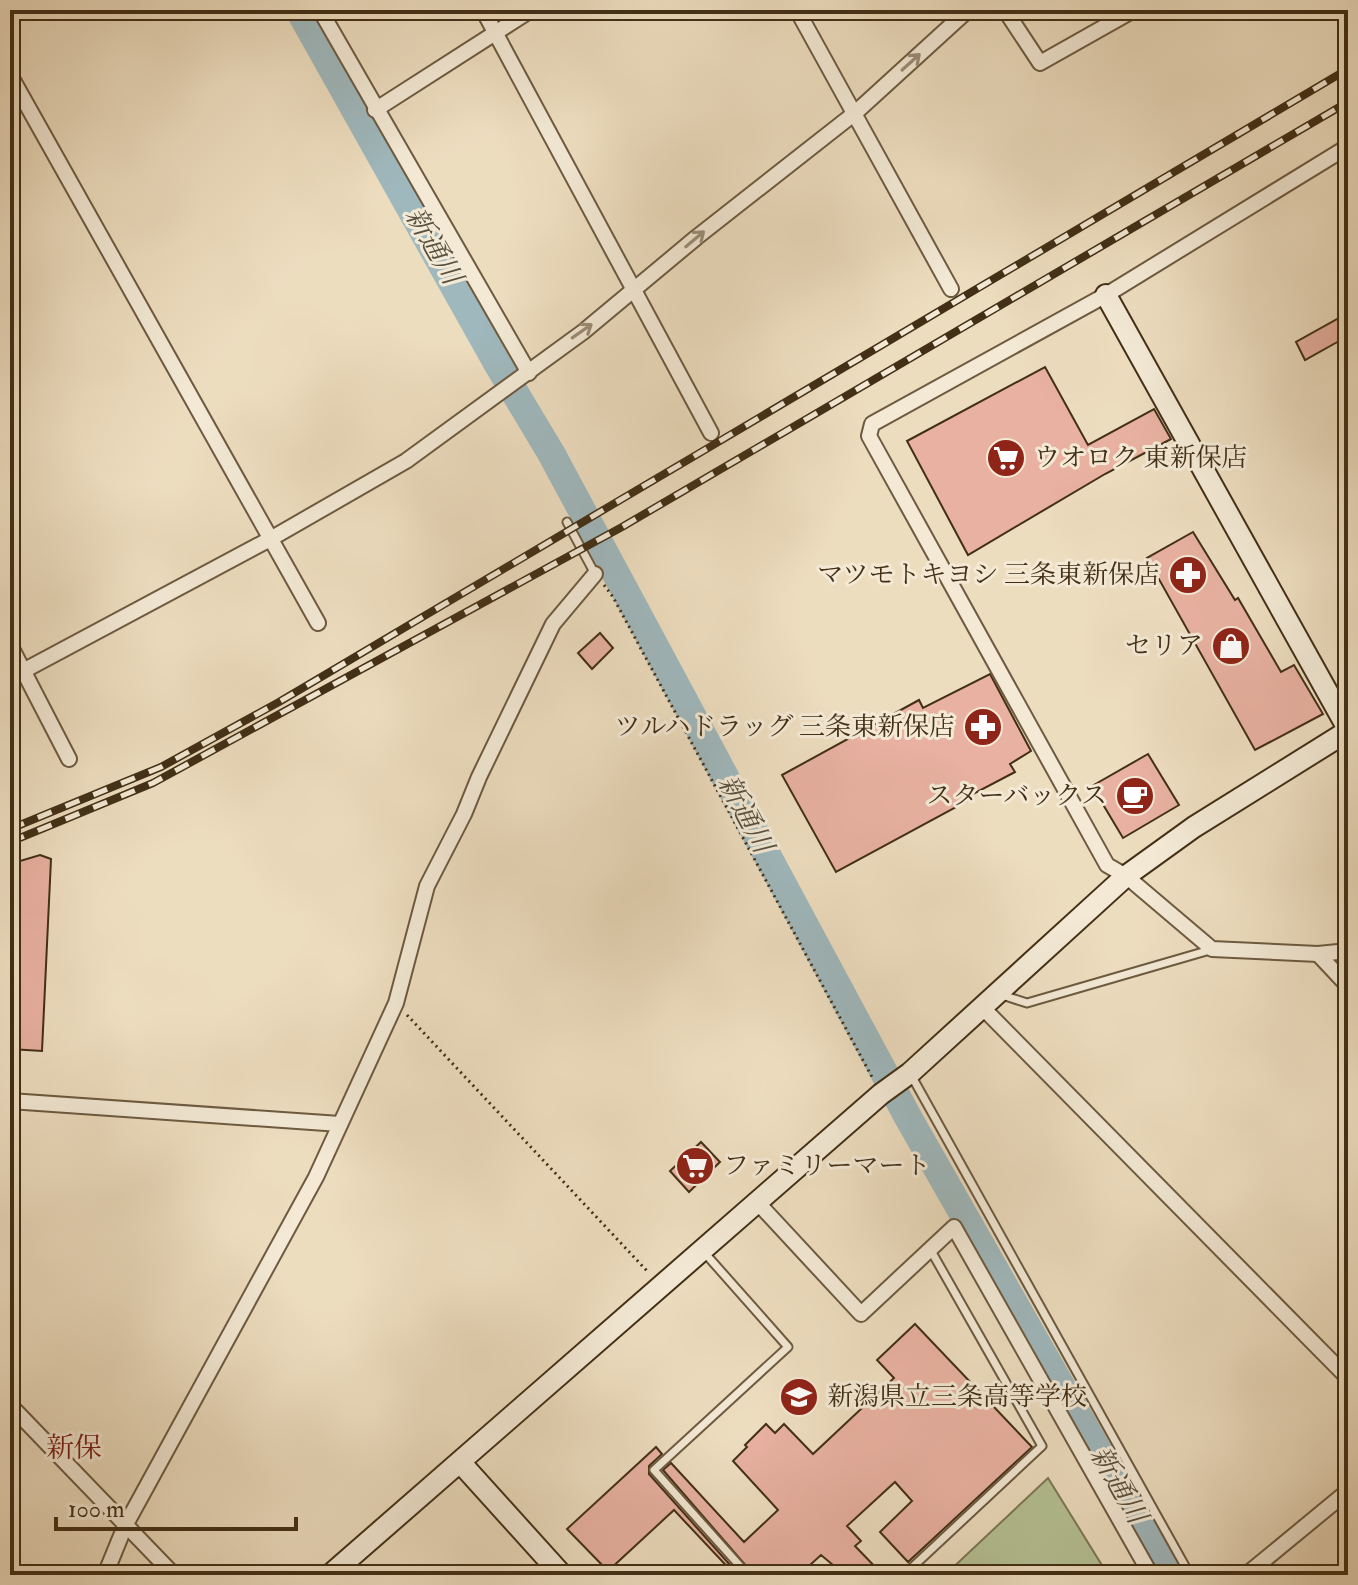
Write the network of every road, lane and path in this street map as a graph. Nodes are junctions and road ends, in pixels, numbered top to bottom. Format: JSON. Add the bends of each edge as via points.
{"nodes":[{"id":1,"x":320,"y":10,"type":"edge"},
{"id":2,"x":483,"y":10,"type":"edge"},
{"id":3,"x":531,"y":10,"type":"edge"},
{"id":4,"x":797,"y":10,"type":"edge"},
{"id":5,"x":968,"y":10,"type":"edge"},
{"id":6,"x":1005,"y":10,"type":"edge"},
{"id":7,"x":1134,"y":10,"type":"edge"},
{"id":8,"x":495,"y":32,"type":"junction"},
{"id":9,"x":10,"y":75,"type":"edge"},
{"id":10,"x":375,"y":110,"type":"junction"},
{"id":11,"x":855,"y":113,"type":"junction"},
{"id":12,"x":1347,"y":150,"type":"edge"},
{"id":13,"x":951,"y":289,"type":"dead end"},
{"id":14,"x":636,"y":290,"type":"junction"},
{"id":15,"x":1106,"y":295,"type":"junction"},
{"id":16,"x":529,"y":373,"type":"junction"},
{"id":17,"x":711,"y":433,"type":"dead end"},
{"id":18,"x":567,"y":522,"type":"dead end"},
{"id":19,"x":272,"y":538,"type":"junction"},
{"id":20,"x":595,"y":574,"type":"junction"},
{"id":21,"x":318,"y":623,"type":"dead end"},
{"id":22,"x":10,"y":645,"type":"edge"},
{"id":23,"x":16,"y":675,"type":"edge"},
{"id":24,"x":1348,"y":730,"type":"edge"},
{"id":25,"x":69,"y":759,"type":"dead end"},
{"id":26,"x":1126,"y":876,"type":"junction"},
{"id":27,"x":1212,"y":949,"type":"junction"},
{"id":28,"x":1348,"y":951,"type":"edge"},
{"id":29,"x":1318,"y":954,"type":"junction"},
{"id":30,"x":1348,"y":986,"type":"edge"},
{"id":31,"x":989,"y":1000,"type":"junction"},
{"id":32,"x":396,"y":1003,"type":"junction"},
{"id":33,"x":894,"y":1085,"type":"junction"},
{"id":34,"x":10,"y":1101,"type":"edge"},
{"id":35,"x":340,"y":1124,"type":"junction"},
{"id":36,"x":758,"y":1203,"type":"junction"},
{"id":37,"x":930,"y":1249,"type":"junction"},
{"id":38,"x":703,"y":1251,"type":"junction"},
{"id":39,"x":661,"y":1287,"type":"junction"},
{"id":40,"x":1348,"y":1378,"type":"edge"},
{"id":41,"x":10,"y":1405,"type":"edge"},
{"id":42,"x":460,"y":1462,"type":"junction"},
{"id":43,"x":1348,"y":1491,"type":"edge"},
{"id":44,"x":125,"y":1526,"type":"junction"},
{"id":45,"x":105,"y":1575,"type":"edge"},
{"id":46,"x":174,"y":1575,"type":"edge"},
{"id":47,"x":330,"y":1575,"type":"edge"},
{"id":48,"x":562,"y":1575,"type":"edge"},
{"id":49,"x":748,"y":1575,"type":"edge"},
{"id":50,"x":904,"y":1575,"type":"edge"},
{"id":51,"x":1151,"y":1575,"type":"edge"},
{"id":52,"x":1190,"y":1575,"type":"edge"},
{"id":53,"x":1246,"y":1575,"type":"edge"}],
"edges":[{"from":1,"to":10,"type":"street"},
{"from":2,"to":8,"type":"street"},
{"from":3,"to":8,"type":"street"},
{"from":4,"to":11,"type":"street"},
{"from":11,"to":5,"type":"street","one_way":true},
{"from":6,"to":7,"type":"street","via":[[1040,63]]},
{"from":8,"to":10,"type":"street"},
{"from":8,"to":14,"type":"street"},
{"from":9,"to":19,"type":"street"},
{"from":10,"to":16,"type":"street"},
{"from":11,"to":13,"type":"street"},
{"from":14,"to":11,"type":"street","one_way":true},
{"from":12,"to":15,"type":"street"},
{"from":16,"to":14,"type":"street","one_way":true},
{"from":14,"to":17,"type":"street"},
{"from":15,"to":24,"type":"street"},
{"from":15,"to":26,"type":"street","via":[[872,424],[869,436],[1107,865]]},
{"from":16,"to":19,"type":"street","via":[[406,461]]},
{"from":18,"to":20,"type":"lane"},
{"from":19,"to":21,"type":"street"},
{"from":19,"to":23,"type":"street"},
{"from":20,"to":32,"type":"street","via":[[553,624],[427,886]]},
{"from":20,"to":33,"type":"path"},
{"from":22,"to":23,"type":"street"},
{"from":23,"to":25,"type":"street"},
{"from":24,"to":26,"type":"street"},
{"from":26,"to":27,"type":"street"},
{"from":26,"to":31,"type":"street"},
{"from":27,"to":29,"type":"street"},
{"from":27,"to":31,"type":"lane","via":[[1027,1003]]},
{"from":28,"to":29,"type":"street"},
{"from":29,"to":30,"type":"street"},
{"from":31,"to":33,"type":"street"},
{"from":31,"to":40,"type":"street"},
{"from":32,"to":35,"type":"street"},
{"from":32,"to":39,"type":"path"},
{"from":33,"to":36,"type":"street"},
{"from":33,"to":52,"type":"lane"},
{"from":34,"to":35,"type":"street"},
{"from":35,"to":44,"type":"street"},
{"from":36,"to":37,"type":"street","via":[[861,1314]]},
{"from":36,"to":38,"type":"street"},
{"from":37,"to":50,"type":"lane","via":[[1042,1446]]},
{"from":37,"to":51,"type":"street","via":[[954,1227]]},
{"from":38,"to":39,"type":"street"},
{"from":38,"to":49,"type":"lane","via":[[788,1347],[654,1470]]},
{"from":39,"to":42,"type":"street"},
{"from":41,"to":44,"type":"street"},
{"from":42,"to":47,"type":"street"},
{"from":42,"to":48,"type":"street"},
{"from":43,"to":53,"type":"street"},
{"from":44,"to":45,"type":"street"},
{"from":44,"to":46,"type":"street"}]}
